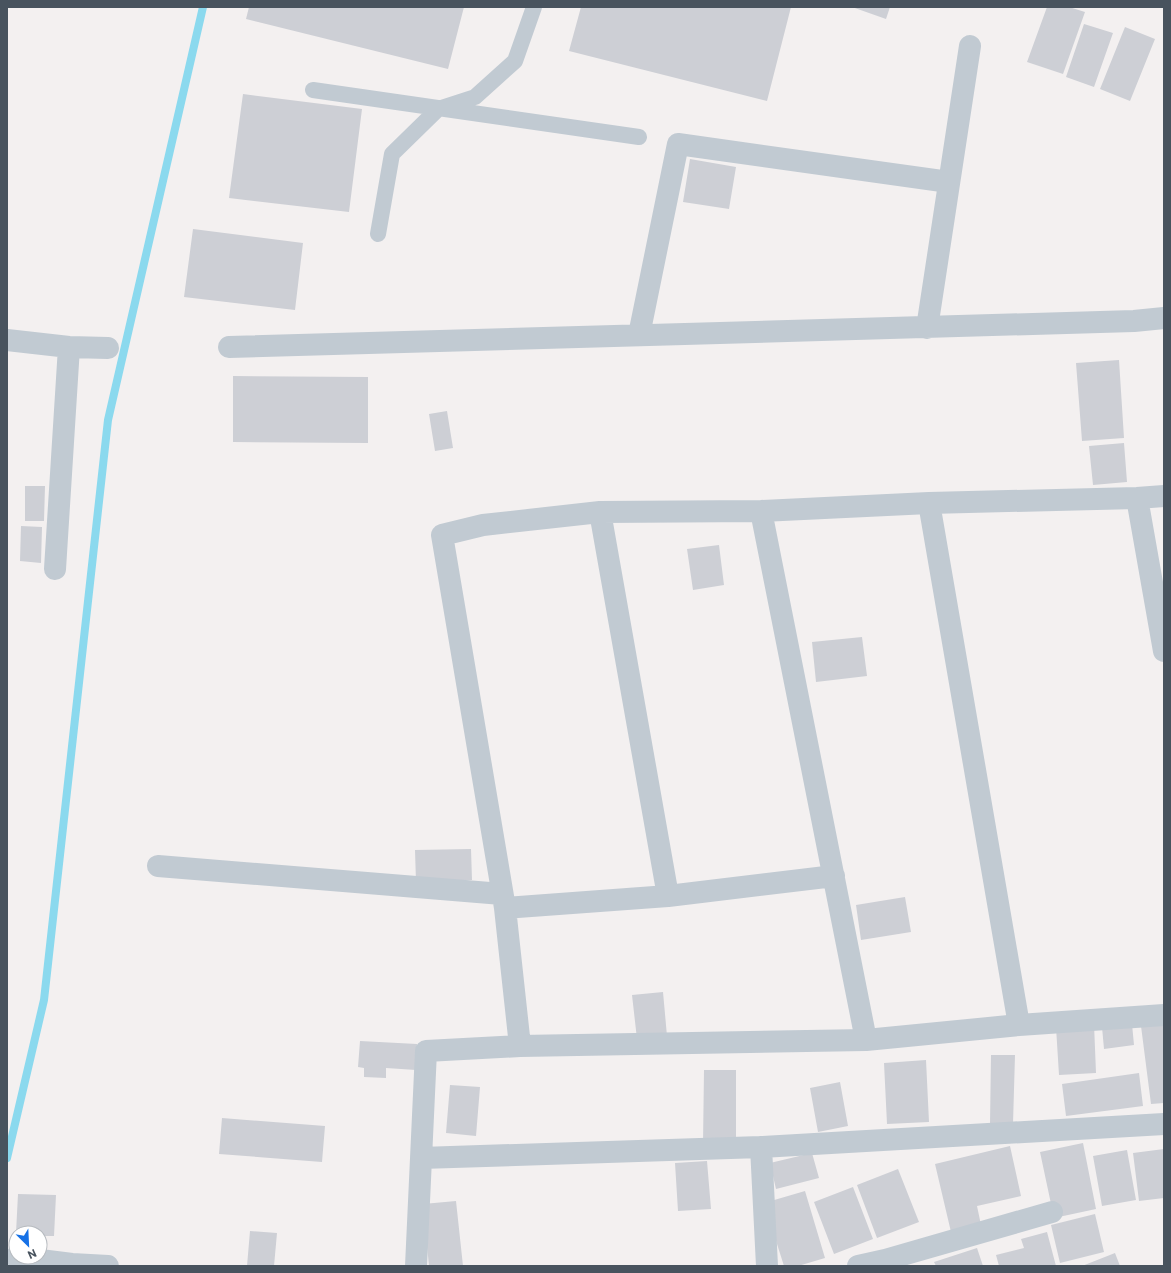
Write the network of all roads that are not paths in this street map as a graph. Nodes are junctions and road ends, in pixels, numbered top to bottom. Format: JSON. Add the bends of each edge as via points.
{"nodes":[{"id":1,"x":534,"y":7,"type":"edge"},
{"id":2,"x":970,"y":46,"type":"dead end"},
{"id":3,"x":313,"y":90,"type":"dead end"},
{"id":4,"x":438,"y":109,"type":"junction"},
{"id":5,"x":639,"y":137,"type":"dead end"},
{"id":6,"x":949,"y":182,"type":"junction"},
{"id":7,"x":378,"y":234,"type":"dead end"},
{"id":8,"x":1164,"y":318,"type":"edge"},
{"id":9,"x":927,"y":328,"type":"junction"},
{"id":10,"x":639,"y":335,"type":"junction"},
{"id":11,"x":7,"y":340,"type":"edge"},
{"id":12,"x":69,"y":347,"type":"junction"},
{"id":13,"x":229,"y":347,"type":"dead end"},
{"id":14,"x":108,"y":348,"type":"dead end"},
{"id":15,"x":1164,"y":496,"type":"edge"},
{"id":16,"x":1137,"y":498,"type":"junction"},
{"id":17,"x":929,"y":503,"type":"junction"},
{"id":18,"x":761,"y":511,"type":"junction"},
{"id":19,"x":600,"y":512,"type":"junction"},
{"id":20,"x":55,"y":568,"type":"dead end"},
{"id":21,"x":1164,"y":651,"type":"edge"},
{"id":22,"x":158,"y":866,"type":"dead end"},
{"id":23,"x":834,"y":876,"type":"junction"},
{"id":24,"x":668,"y":896,"type":"junction"},
{"id":25,"x":503,"y":901,"type":"junction"},
{"id":26,"x":1164,"y":1015,"type":"edge"},
{"id":27,"x":1019,"y":1025,"type":"junction"},
{"id":28,"x":866,"y":1040,"type":"junction"},
{"id":29,"x":520,"y":1046,"type":"junction"},
{"id":30,"x":1164,"y":1124,"type":"edge"},
{"id":31,"x":761,"y":1147,"type":"junction"},
{"id":32,"x":421,"y":1158,"type":"junction"},
{"id":33,"x":1052,"y":1212,"type":"dead end"},
{"id":34,"x":48,"y":1261,"type":"edge"},
{"id":35,"x":886,"y":1263,"type":"edge"},
{"id":36,"x":108,"y":1266,"type":"edge"},
{"id":37,"x":416,"y":1266,"type":"edge"},
{"id":38,"x":767,"y":1266,"type":"edge"},
{"id":39,"x":858,"y":1266,"type":"edge"}],
"edges":[{"from":1,"to":4,"type":"lane","via":[[515,61],[475,97]]},
{"from":2,"to":6,"type":"street"},
{"from":3,"to":4,"type":"lane"},
{"from":4,"to":5,"type":"lane"},
{"from":4,"to":7,"type":"lane","via":[[392,154]]},
{"from":6,"to":9,"type":"street"},
{"from":6,"to":10,"type":"street","via":[[678,144]]},
{"from":8,"to":9,"type":"street"},
{"from":9,"to":10,"type":"street"},
{"from":10,"to":13,"type":"street"},
{"from":11,"to":12,"type":"street"},
{"from":12,"to":14,"type":"street"},
{"from":12,"to":20,"type":"street"},
{"from":15,"to":16,"type":"street"},
{"from":16,"to":17,"type":"street"},
{"from":16,"to":21,"type":"street"},
{"from":17,"to":18,"type":"street"},
{"from":17,"to":27,"type":"street"},
{"from":18,"to":19,"type":"street"},
{"from":18,"to":23,"type":"street"},
{"from":19,"to":24,"type":"street"},
{"from":19,"to":25,"type":"street","via":[[483,525],[442,535]]},
{"from":22,"to":25,"type":"street"},
{"from":23,"to":24,"type":"street"},
{"from":23,"to":28,"type":"street"},
{"from":24,"to":25,"type":"street"},
{"from":25,"to":29,"type":"street"},
{"from":26,"to":27,"type":"street"},
{"from":27,"to":28,"type":"street"},
{"from":28,"to":29,"type":"street"},
{"from":29,"to":32,"type":"street","via":[[426,1051]]},
{"from":30,"to":31,"type":"street"},
{"from":31,"to":32,"type":"street"},
{"from":31,"to":38,"type":"street"},
{"from":32,"to":37,"type":"street"},
{"from":33,"to":35,"type":"street"},
{"from":34,"to":36,"type":"street"},
{"from":35,"to":39,"type":"street"}]}
